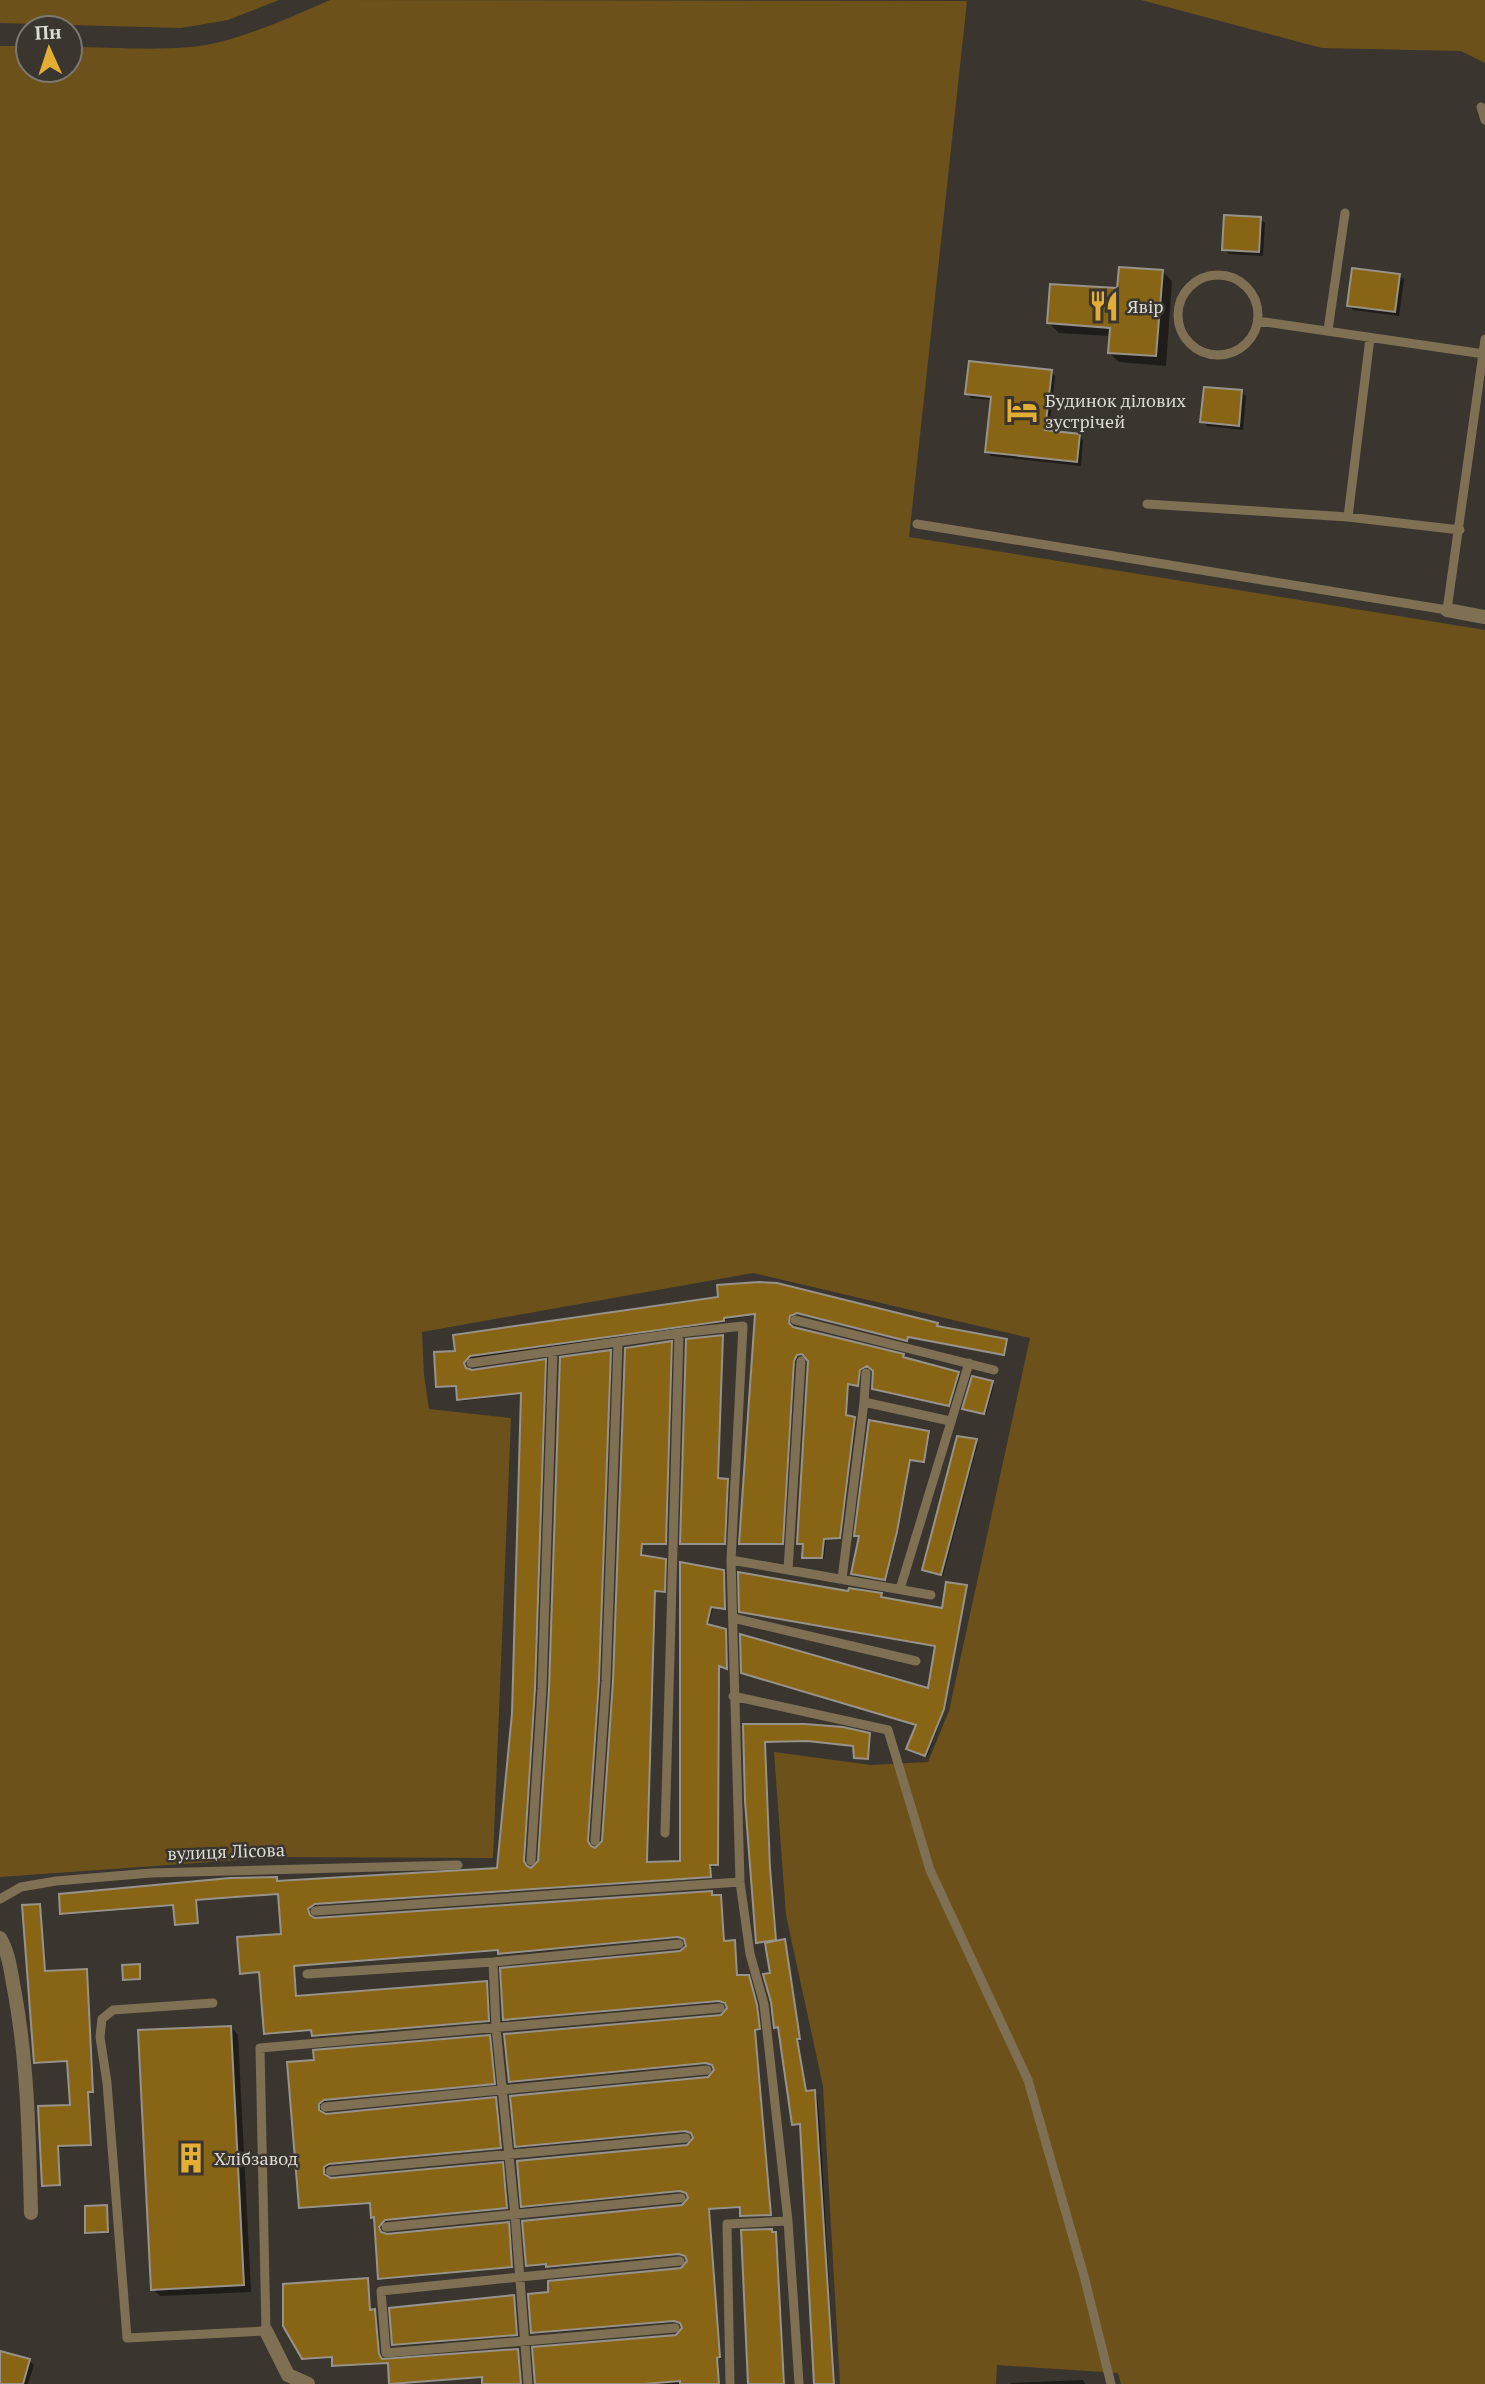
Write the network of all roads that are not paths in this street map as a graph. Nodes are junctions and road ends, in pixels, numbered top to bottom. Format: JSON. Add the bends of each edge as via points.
{"nodes":[{"id":1,"x":1480,"y":107,"type":"dead end"},
{"id":2,"x":1485,"y":120,"type":"edge"},
{"id":3,"x":1345,"y":213,"type":"dead end"},
{"id":4,"x":1258,"y":321,"type":"junction"},
{"id":5,"x":1328,"y":330,"type":"junction"},
{"id":6,"x":1370,"y":338,"type":"junction"},
{"id":7,"x":1485,"y":340,"type":"edge"},
{"id":8,"x":1484,"y":354,"type":"edge"},
{"id":9,"x":1147,"y":504,"type":"dead end"},
{"id":10,"x":1348,"y":517,"type":"junction"},
{"id":11,"x":917,"y":524,"type":"dead end"},
{"id":12,"x":1460,"y":530,"type":"junction"},
{"id":13,"x":1447,"y":610,"type":"junction"},
{"id":14,"x":1485,"y":617,"type":"edge"},
{"id":15,"x":795,"y":1320,"type":"dead end"},
{"id":16,"x":679,"y":1333,"type":"junction"},
{"id":17,"x":618,"y":1344,"type":"junction"},
{"id":18,"x":554,"y":1351,"type":"junction"},
{"id":19,"x":801,"y":1361,"type":"dead end"},
{"id":20,"x":471,"y":1363,"type":"dead end"},
{"id":21,"x":969,"y":1363,"type":"junction"},
{"id":22,"x":994,"y":1370,"type":"dead end"},
{"id":23,"x":866,"y":1373,"type":"dead end"},
{"id":24,"x":864,"y":1402,"type":"junction"},
{"id":25,"x":950,"y":1421,"type":"junction"},
{"id":26,"x":731,"y":1560,"type":"junction"},
{"id":27,"x":788,"y":1570,"type":"junction"},
{"id":28,"x":842,"y":1579,"type":"junction"},
{"id":29,"x":900,"y":1589,"type":"junction"},
{"id":30,"x":931,"y":1595,"type":"dead end"},
{"id":31,"x":733,"y":1618,"type":"junction"},
{"id":32,"x":916,"y":1661,"type":"dead end"},
{"id":33,"x":733,"y":1696,"type":"junction"},
{"id":34,"x":665,"y":1833,"type":"dead end"},
{"id":35,"x":595,"y":1841,"type":"dead end"},
{"id":36,"x":531,"y":1861,"type":"dead end"},
{"id":37,"x":458,"y":1865,"type":"dead end"},
{"id":38,"x":740,"y":1882,"type":"junction"},
{"id":39,"x":0,"y":1899,"type":"edge"},
{"id":40,"x":315,"y":1911,"type":"dead end"},
{"id":41,"x":0,"y":1938,"type":"edge"},
{"id":42,"x":679,"y":1944,"type":"dead end"},
{"id":43,"x":493,"y":1962,"type":"junction"},
{"id":44,"x":307,"y":1974,"type":"dead end"},
{"id":45,"x":213,"y":2003,"type":"dead end"},
{"id":46,"x":720,"y":2008,"type":"dead end"},
{"id":47,"x":496,"y":2028,"type":"junction"},
{"id":48,"x":707,"y":2070,"type":"dead end"},
{"id":49,"x":503,"y":2090,"type":"junction"},
{"id":50,"x":325,"y":2106,"type":"dead end"},
{"id":51,"x":686,"y":2138,"type":"dead end"},
{"id":52,"x":509,"y":2155,"type":"junction"},
{"id":53,"x":330,"y":2171,"type":"dead end"},
{"id":54,"x":681,"y":2199,"type":"dead end"},
{"id":55,"x":31,"y":2213,"type":"dead end"},
{"id":56,"x":515,"y":2215,"type":"junction"},
{"id":57,"x":788,"y":2221,"type":"junction"},
{"id":58,"x":386,"y":2227,"type":"dead end"},
{"id":59,"x":680,"y":2261,"type":"dead end"},
{"id":60,"x":519,"y":2277,"type":"junction"},
{"id":61,"x":675,"y":2328,"type":"dead end"},
{"id":62,"x":266,"y":2332,"type":"junction"},
{"id":63,"x":525,"y":2340,"type":"junction"},
{"id":64,"x":799,"y":2383,"type":"edge"},
{"id":65,"x":308,"y":2384,"type":"edge"},
{"id":66,"x":528,"y":2384,"type":"edge"},
{"id":67,"x":730,"y":2384,"type":"edge"},
{"id":68,"x":1111,"y":2384,"type":"edge"}],
"edges":[{"from":1,"to":2,"type":"lane"},
{"from":3,"to":5,"type":"lane"},
{"from":4,"to":4,"type":"lane","via":[[1254,296],[1246,285],[1222,274],[1196,280],[1186,290],[1177,314],[1186,340],[1208,354],[1234,352],[1245,345]]},
{"from":4,"to":5,"type":"lane"},
{"from":5,"to":6,"type":"lane"},
{"from":6,"to":8,"type":"lane"},
{"from":6,"to":10,"type":"lane"},
{"from":7,"to":8,"type":"lane"},
{"from":8,"to":12,"type":"lane"},
{"from":9,"to":10,"type":"lane"},
{"from":10,"to":12,"type":"lane"},
{"from":11,"to":13,"type":"lane"},
{"from":12,"to":13,"type":"lane"},
{"from":13,"to":14,"type":"street"},
{"from":15,"to":21,"type":"lane"},
{"from":16,"to":17,"type":"lane"},
{"from":16,"to":26,"type":"lane","via":[[743,1326]]},
{"from":16,"to":34,"type":"lane"},
{"from":17,"to":18,"type":"lane"},
{"from":17,"to":35,"type":"lane","via":[[606,1681]]},
{"from":18,"to":20,"type":"lane"},
{"from":18,"to":36,"type":"lane"},
{"from":19,"to":27,"type":"lane"},
{"from":21,"to":22,"type":"lane"},
{"from":21,"to":25,"type":"lane"},
{"from":23,"to":24,"type":"lane"},
{"from":24,"to":25,"type":"lane"},
{"from":24,"to":28,"type":"lane"},
{"from":25,"to":29,"type":"lane"},
{"from":26,"to":27,"type":"lane"},
{"from":26,"to":31,"type":"lane"},
{"from":27,"to":28,"type":"lane"},
{"from":28,"to":29,"type":"lane"},
{"from":29,"to":30,"type":"lane"},
{"from":31,"to":32,"type":"lane"},
{"from":31,"to":33,"type":"lane"},
{"from":33,"to":38,"type":"lane"},
{"from":33,"to":68,"type":"lane","via":[[888,1730],[930,1870],[1028,2080]]},
{"from":37,"to":39,"type":"lane","name":"вулиця Лісова","via":[[151,1873],[21,1887]]},
{"from":38,"to":40,"type":"lane"},
{"from":38,"to":57,"type":"lane","via":[[750,1954],[764,2004]]},
{"from":41,"to":55,"type":"street","via":[[19,2019],[28,2099]]},
{"from":42,"to":43,"type":"lane"},
{"from":43,"to":44,"type":"lane"},
{"from":43,"to":47,"type":"lane"},
{"from":45,"to":62,"type":"lane","via":[[113,2010],[102,2019],[127,2338]]},
{"from":46,"to":47,"type":"lane"},
{"from":47,"to":49,"type":"lane"},
{"from":47,"to":62,"type":"lane","via":[[260,2048]]},
{"from":48,"to":49,"type":"lane"},
{"from":49,"to":50,"type":"lane"},
{"from":49,"to":52,"type":"lane"},
{"from":51,"to":52,"type":"lane"},
{"from":52,"to":53,"type":"lane"},
{"from":52,"to":56,"type":"lane"},
{"from":54,"to":56,"type":"lane"},
{"from":56,"to":58,"type":"lane"},
{"from":56,"to":60,"type":"lane"},
{"from":57,"to":64,"type":"lane"},
{"from":57,"to":67,"type":"lane","via":[[727,2224]]},
{"from":59,"to":60,"type":"lane"},
{"from":60,"to":63,"type":"lane"},
{"from":60,"to":63,"type":"lane","via":[[381,2291],[386,2353]]},
{"from":61,"to":63,"type":"lane"},
{"from":62,"to":65,"type":"street","via":[[288,2375]]},
{"from":63,"to":66,"type":"lane"}]}
